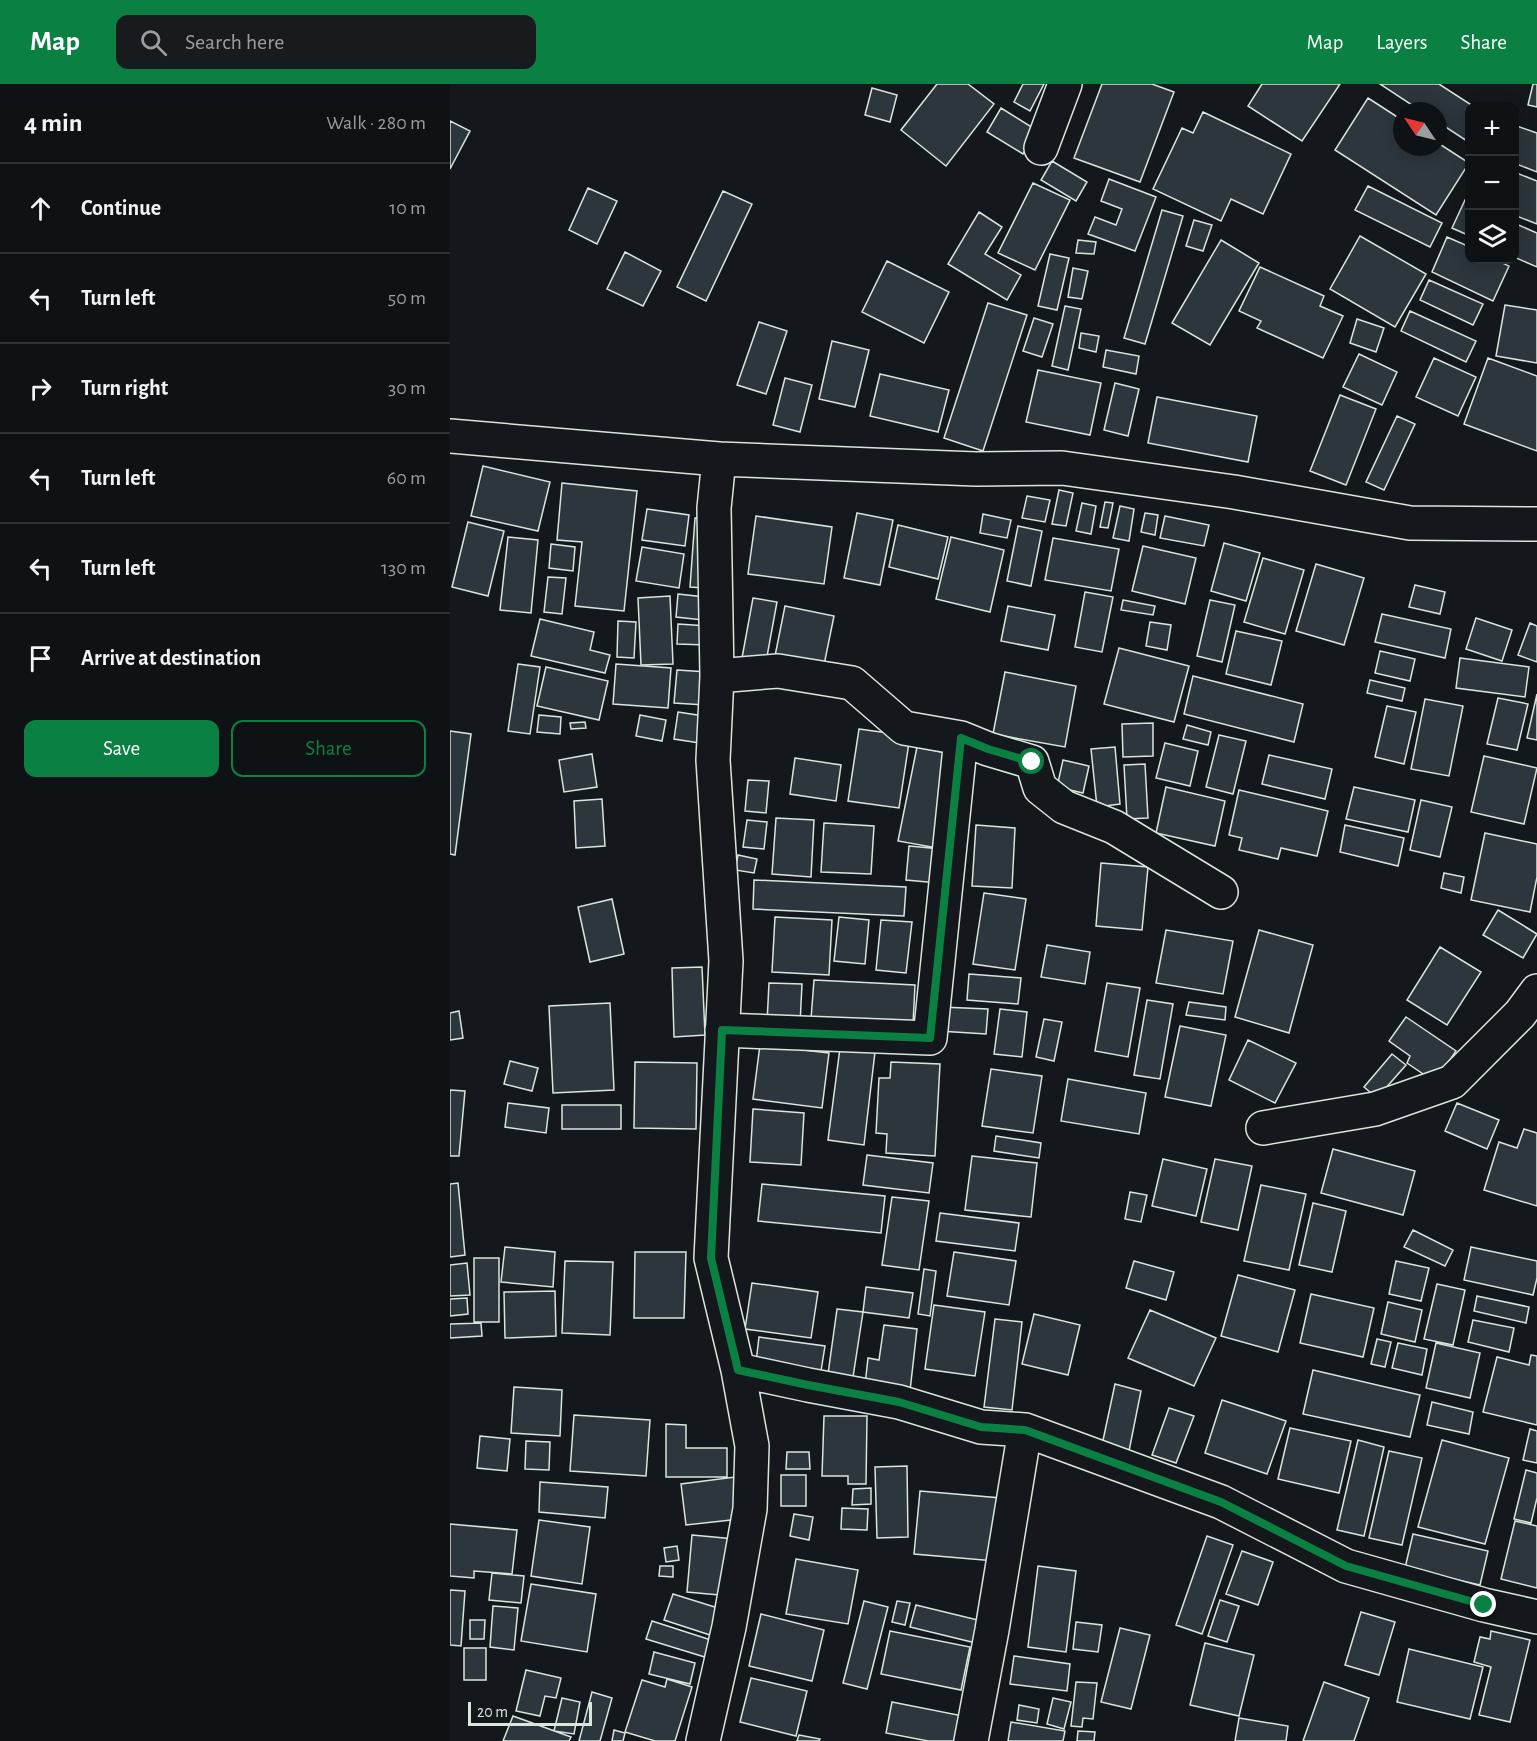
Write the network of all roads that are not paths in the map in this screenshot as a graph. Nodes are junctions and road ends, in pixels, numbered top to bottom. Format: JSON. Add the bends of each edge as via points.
{"nodes":[{"id":1,"x":1065,"y":84,"type":"edge"},
{"id":2,"x":1041,"y":148,"type":"dead end"},
{"id":3,"x":450,"y":436,"type":"edge"},
{"id":4,"x":719,"y":459,"type":"junction"},
{"id":5,"x":1537,"y":524,"type":"edge"},
{"id":6,"x":717,"y":676,"type":"junction"},
{"id":7,"x":961,"y":738,"type":"junction"},
{"id":8,"x":1221,"y":892,"type":"dead end"},
{"id":9,"x":1537,"y":991,"type":"edge"},
{"id":10,"x":722,"y":1030,"type":"junction"},
{"id":11,"x":1263,"y":1128,"type":"dead end"},
{"id":12,"x":738,"y":1370,"type":"junction"},
{"id":13,"x":1025,"y":1430,"type":"junction"},
{"id":14,"x":1537,"y":1617,"type":"edge"},
{"id":15,"x":703,"y":1741,"type":"edge"},
{"id":16,"x":971,"y":1741,"type":"edge"}],
"edges":[{"from":1,"to":2,"type":"street"},
{"from":3,"to":4,"type":"street"},
{"from":4,"to":5,"type":"street","via":[[976,469],[1062,468],[1234,492],[1410,523]]},
{"from":4,"to":6,"type":"street","via":[[714,508]]},
{"from":6,"to":7,"type":"street","via":[[778,671],[852,683],[904,728]]},
{"from":6,"to":10,"type":"street","via":[[713,760],[726,961]]},
{"from":7,"to":8,"type":"street","via":[[1032,762],[1040,788],[1064,807],[1114,827]]},
{"from":7,"to":10,"type":"street","via":[[930,1038]]},
{"from":9,"to":11,"type":"street","via":[[1452,1082],[1375,1109]]},
{"from":10,"to":12,"type":"street","via":[[711,1258]]},
{"from":12,"to":13,"type":"street","via":[[899,1402],[981,1427]]},
{"from":12,"to":15,"type":"street","via":[[752,1446],[750,1509]]},
{"from":13,"to":14,"type":"street","via":[[1221,1502],[1346,1566]]},
{"from":13,"to":16,"type":"street"}]}
